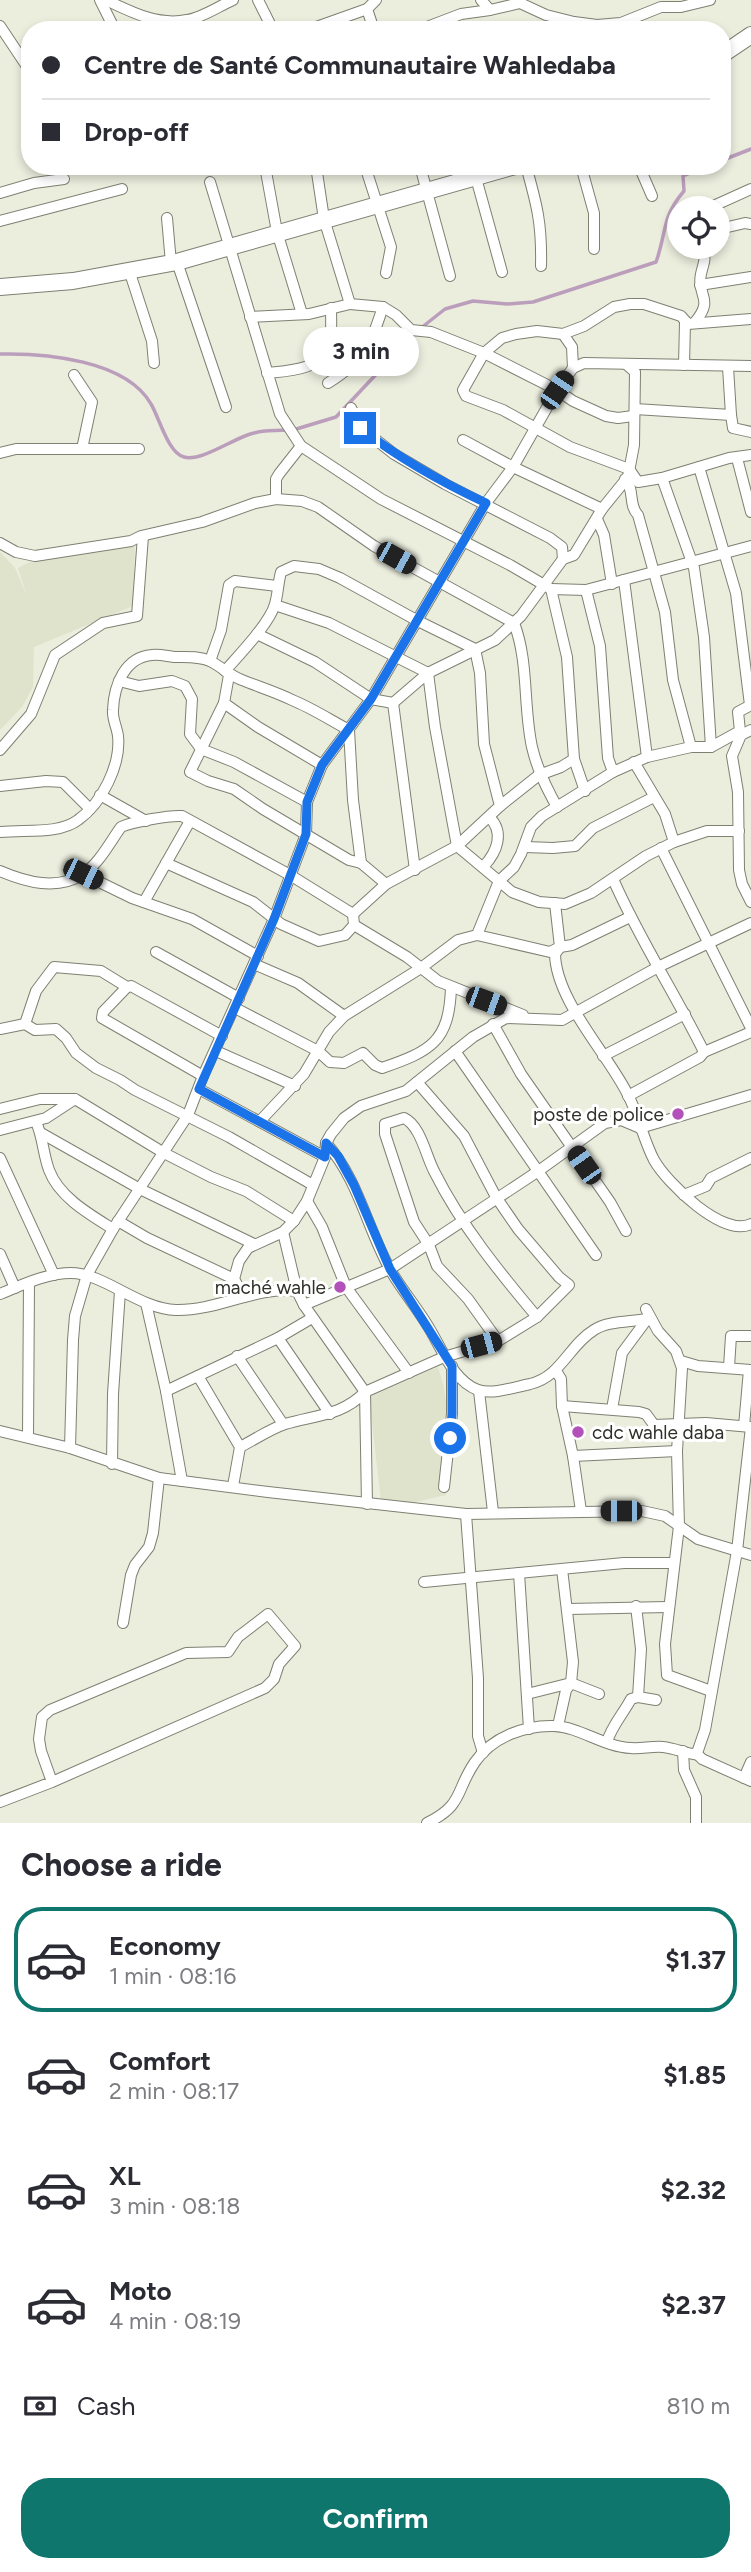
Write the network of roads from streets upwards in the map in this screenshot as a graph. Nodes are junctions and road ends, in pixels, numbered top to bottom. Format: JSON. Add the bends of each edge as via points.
{"nodes":[{"id":1,"x":100,"y":0,"type":"edge"},
{"id":2,"x":106,"y":0,"type":"edge"},
{"id":3,"x":233,"y":0,"type":"edge"},
{"id":4,"x":258,"y":0,"type":"edge"},
{"id":5,"x":376,"y":0,"type":"edge"},
{"id":6,"x":481,"y":0,"type":"edge"},
{"id":7,"x":710,"y":0,"type":"edge"},
{"id":8,"x":523,"y":1,"type":"edge"},
{"id":9,"x":367,"y":9,"type":"junction"},
{"id":10,"x":490,"y":10,"type":"junction"},
{"id":11,"x":110,"y":21,"type":"edge"},
{"id":12,"x":268,"y":21,"type":"edge"},
{"id":13,"x":333,"y":21,"type":"edge"},
{"id":14,"x":371,"y":21,"type":"edge"},
{"id":15,"x":443,"y":21,"type":"edge"},
{"id":16,"x":570,"y":21,"type":"edge"},
{"id":17,"x":626,"y":21,"type":"edge"},
{"id":18,"x":0,"y":26,"type":"edge"},
{"id":19,"x":751,"y":35,"type":"edge"},
{"id":20,"x":731,"y":49,"type":"edge"},
{"id":21,"x":21,"y":58,"type":"edge"},
{"id":22,"x":267,"y":175,"type":"edge"},
{"id":23,"x":317,"y":175,"type":"edge"},
{"id":24,"x":368,"y":175,"type":"edge"},
{"id":25,"x":421,"y":175,"type":"edge"},
{"id":26,"x":486,"y":175,"type":"edge"},
{"id":27,"x":528,"y":175,"type":"edge"},
{"id":28,"x":583,"y":175,"type":"edge"},
{"id":29,"x":643,"y":175,"type":"edge"},
{"id":30,"x":64,"y":178,"type":"dead end"},
{"id":31,"x":476,"y":178,"type":"junction"},
{"id":32,"x":210,"y":182,"type":"dead end"},
{"id":33,"x":122,"y":189,"type":"dead end"},
{"id":34,"x":751,"y":189,"type":"edge"},
{"id":35,"x":426,"y":192,"type":"junction"},
{"id":36,"x":0,"y":193,"type":"edge"},
{"id":37,"x":652,"y":196,"type":"dead end"},
{"id":38,"x":730,"y":198,"type":"edge"},
{"id":39,"x":378,"y":205,"type":"junction"},
{"id":40,"x":167,"y":218,"type":"dead end"},
{"id":41,"x":324,"y":219,"type":"junction"},
{"id":42,"x":0,"y":222,"type":"edge"},
{"id":43,"x":751,"y":224,"type":"edge"},
{"id":44,"x":730,"y":227,"type":"edge"},
{"id":45,"x":277,"y":232,"type":"junction"},
{"id":46,"x":230,"y":245,"type":"junction"},
{"id":47,"x":594,"y":249,"type":"dead end"},
{"id":48,"x":705,"y":259,"type":"edge"},
{"id":49,"x":174,"y":262,"type":"junction"},
{"id":50,"x":541,"y":266,"type":"dead end"},
{"id":51,"x":129,"y":270,"type":"junction"},
{"id":52,"x":502,"y":272,"type":"dead end"},
{"id":53,"x":386,"y":273,"type":"dead end"},
{"id":54,"x":450,"y":276,"type":"dead end"},
{"id":55,"x":751,"y":277,"type":"edge"},
{"id":56,"x":700,"y":285,"type":"junction"},
{"id":57,"x":0,"y":287,"type":"edge"},
{"id":58,"x":350,"y":304,"type":"junction"},
{"id":59,"x":383,"y":307,"type":"junction"},
{"id":60,"x":331,"y":308,"type":"junction"},
{"id":61,"x":302,"y":314,"type":"junction"},
{"id":62,"x":250,"y":317,"type":"junction"},
{"id":63,"x":751,"y":319,"type":"edge"},
{"id":64,"x":690,"y":322,"type":"junction"},
{"id":65,"x":563,"y":334,"type":"junction"},
{"id":66,"x":484,"y":353,"type":"junction"},
{"id":67,"x":154,"y":363,"type":"dead end"},
{"id":68,"x":626,"y":364,"type":"junction"},
{"id":69,"x":684,"y":365,"type":"junction"},
{"id":70,"x":751,"y":366,"type":"edge"},
{"id":71,"x":728,"y":367,"type":"junction"},
{"id":72,"x":573,"y":368,"type":"junction"},
{"id":73,"x":267,"y":373,"type":"junction"},
{"id":74,"x":74,"y":375,"type":"dead end"},
{"id":75,"x":328,"y":383,"type":"dead end"},
{"id":76,"x":557,"y":390,"type":"junction"},
{"id":77,"x":226,"y":407,"type":"dead end"},
{"id":78,"x":351,"y":408,"type":"dead end"},
{"id":79,"x":634,"y":413,"type":"junction"},
{"id":80,"x":730,"y":415,"type":"junction"},
{"id":81,"x":535,"y":428,"type":"junction"},
{"id":82,"x":751,"y":432,"type":"edge"},
{"id":83,"x":463,"y":440,"type":"dead end"},
{"id":84,"x":301,"y":446,"type":"junction"},
{"id":85,"x":82,"y":449,"type":"junction"},
{"id":86,"x":139,"y":449,"type":"dead end"},
{"id":87,"x":0,"y":453,"type":"edge"},
{"id":88,"x":751,"y":455,"type":"edge"},
{"id":89,"x":737,"y":458,"type":"junction"},
{"id":90,"x":513,"y":467,"type":"junction"},
{"id":91,"x":699,"y":467,"type":"junction"},
{"id":92,"x":627,"y":474,"type":"junction"},
{"id":93,"x":662,"y":478,"type":"junction"},
{"id":94,"x":276,"y":499,"type":"junction"},
{"id":95,"x":486,"y":503,"type":"junction"},
{"id":96,"x":751,"y":512,"type":"edge"},
{"id":97,"x":599,"y":514,"type":"junction"},
{"id":98,"x":143,"y":536,"type":"junction"},
{"id":99,"x":0,"y":543,"type":"edge"},
{"id":100,"x":464,"y":543,"type":"junction"},
{"id":101,"x":751,"y":546,"type":"edge"},
{"id":102,"x":725,"y":553,"type":"junction"},
{"id":103,"x":563,"y":559,"type":"junction"},
{"id":104,"x":691,"y":564,"type":"junction"},
{"id":105,"x":655,"y":572,"type":"junction"},
{"id":106,"x":624,"y":580,"type":"junction"},
{"id":107,"x":439,"y":582,"type":"junction"},
{"id":108,"x":612,"y":584,"type":"junction"},
{"id":109,"x":277,"y":586,"type":"junction"},
{"id":110,"x":549,"y":586,"type":"junction"},
{"id":111,"x":586,"y":590,"type":"junction"},
{"id":112,"x":275,"y":605,"type":"junction"},
{"id":113,"x":418,"y":621,"type":"junction"},
{"id":114,"x":514,"y":623,"type":"junction"},
{"id":115,"x":257,"y":634,"type":"junction"},
{"id":116,"x":475,"y":649,"type":"junction"},
{"id":117,"x":394,"y":656,"type":"junction"},
{"id":118,"x":210,"y":661,"type":"junction"},
{"id":119,"x":227,"y":673,"type":"junction"},
{"id":120,"x":428,"y":673,"type":"junction"},
{"id":121,"x":119,"y":681,"type":"junction"},
{"id":122,"x":371,"y":699,"type":"junction"},
{"id":123,"x":224,"y":703,"type":"junction"},
{"id":124,"x":393,"y":703,"type":"junction"},
{"id":125,"x":750,"y":705,"type":"edge"},
{"id":126,"x":349,"y":730,"type":"junction"},
{"id":127,"x":751,"y":730,"type":"edge"},
{"id":128,"x":691,"y":747,"type":"junction"},
{"id":129,"x":711,"y":747,"type":"junction"},
{"id":130,"x":0,"y":750,"type":"edge"},
{"id":131,"x":201,"y":750,"type":"junction"},
{"id":132,"x":647,"y":757,"type":"junction"},
{"id":133,"x":574,"y":760,"type":"junction"},
{"id":134,"x":634,"y":762,"type":"junction"},
{"id":135,"x":322,"y":765,"type":"junction"},
{"id":136,"x":613,"y":772,"type":"junction"},
{"id":137,"x":539,"y":775,"type":"junction"},
{"id":138,"x":0,"y":786,"type":"edge"},
{"id":139,"x":585,"y":791,"type":"junction"},
{"id":140,"x":100,"y":795,"type":"junction"},
{"id":141,"x":654,"y":797,"type":"junction"},
{"id":142,"x":307,"y":802,"type":"junction"},
{"id":143,"x":500,"y":806,"type":"junction"},
{"id":144,"x":557,"y":807,"type":"junction"},
{"id":145,"x":90,"y":809,"type":"junction"},
{"id":146,"x":489,"y":817,"type":"junction"},
{"id":147,"x":146,"y":821,"type":"junction"},
{"id":148,"x":190,"y":821,"type":"junction"},
{"id":149,"x":739,"y":831,"type":"junction"},
{"id":150,"x":0,"y":832,"type":"edge"},
{"id":151,"x":306,"y":834,"type":"junction"},
{"id":152,"x":674,"y":842,"type":"junction"},
{"id":153,"x":457,"y":846,"type":"junction"},
{"id":154,"x":524,"y":847,"type":"junction"},
{"id":155,"x":661,"y":848,"type":"junction"},
{"id":156,"x":166,"y":863,"type":"junction"},
{"id":157,"x":361,"y":863,"type":"junction"},
{"id":158,"x":484,"y":866,"type":"junction"},
{"id":159,"x":751,"y":869,"type":"edge"},
{"id":160,"x":415,"y":870,"type":"junction"},
{"id":161,"x":0,"y":871,"type":"edge"},
{"id":162,"x":83,"y":874,"type":"junction"},
{"id":163,"x":290,"y":875,"type":"junction"},
{"id":164,"x":739,"y":876,"type":"junction"},
{"id":165,"x":613,"y":879,"type":"junction"},
{"id":166,"x":499,"y":881,"type":"junction"},
{"id":167,"x":386,"y":884,"type":"junction"},
{"id":168,"x":144,"y":902,"type":"junction"},
{"id":169,"x":751,"y":902,"type":"edge"},
{"id":170,"x":555,"y":903,"type":"junction"},
{"id":171,"x":630,"y":917,"type":"junction"},
{"id":172,"x":274,"y":919,"type":"junction"},
{"id":173,"x":353,"y":919,"type":"junction"},
{"id":174,"x":751,"y":923,"type":"edge"},
{"id":175,"x":477,"y":935,"type":"junction"},
{"id":176,"x":710,"y":943,"type":"junction"},
{"id":177,"x":560,"y":947,"type":"junction"},
{"id":178,"x":156,"y":951,"type":"dead end"},
{"id":179,"x":256,"y":960,"type":"junction"},
{"id":180,"x":660,"y":967,"type":"junction"},
{"id":181,"x":421,"y":968,"type":"junction"},
{"id":182,"x":127,"y":987,"type":"junction"},
{"id":183,"x":451,"y":988,"type":"junction"},
{"id":184,"x":237,"y":1003,"type":"junction"},
{"id":185,"x":577,"y":1013,"type":"junction"},
{"id":186,"x":685,"y":1014,"type":"junction"},
{"id":187,"x":344,"y":1016,"type":"junction"},
{"id":188,"x":532,"y":1018,"type":"junction"},
{"id":189,"x":25,"y":1024,"type":"junction"},
{"id":190,"x":494,"y":1024,"type":"junction"},
{"id":191,"x":0,"y":1029,"type":"edge"},
{"id":192,"x":751,"y":1030,"type":"edge"},
{"id":193,"x":222,"y":1036,"type":"junction"},
{"id":194,"x":425,"y":1048,"type":"junction"},
{"id":195,"x":216,"y":1051,"type":"junction"},
{"id":196,"x":318,"y":1051,"type":"junction"},
{"id":197,"x":455,"y":1051,"type":"junction"},
{"id":198,"x":704,"y":1052,"type":"junction"},
{"id":199,"x":603,"y":1056,"type":"junction"},
{"id":200,"x":438,"y":1065,"type":"junction"},
{"id":201,"x":203,"y":1076,"type":"junction"},
{"id":202,"x":417,"y":1082,"type":"junction"},
{"id":203,"x":295,"y":1086,"type":"junction"},
{"id":204,"x":199,"y":1089,"type":"junction"},
{"id":205,"x":751,"y":1095,"type":"edge"},
{"id":206,"x":628,"y":1096,"type":"junction"},
{"id":207,"x":75,"y":1099,"type":"junction"},
{"id":208,"x":0,"y":1110,"type":"edge"},
{"id":209,"x":188,"y":1115,"type":"junction"},
{"id":210,"x":260,"y":1121,"type":"junction"},
{"id":211,"x":36,"y":1122,"type":"junction"},
{"id":212,"x":640,"y":1128,"type":"junction"},
{"id":213,"x":0,"y":1130,"type":"edge"},
{"id":214,"x":41,"y":1133,"type":"junction"},
{"id":215,"x":326,"y":1143,"type":"junction"},
{"id":216,"x":571,"y":1146,"type":"junction"},
{"id":217,"x":164,"y":1153,"type":"junction"},
{"id":218,"x":325,"y":1157,"type":"junction"},
{"id":219,"x":0,"y":1158,"type":"edge"},
{"id":220,"x":751,"y":1158,"type":"edge"},
{"id":221,"x":537,"y":1172,"type":"junction"},
{"id":222,"x":313,"y":1185,"type":"junction"},
{"id":223,"x":140,"y":1189,"type":"junction"},
{"id":224,"x":684,"y":1195,"type":"junction"},
{"id":225,"x":496,"y":1197,"type":"junction"},
{"id":226,"x":306,"y":1202,"type":"junction"},
{"id":227,"x":463,"y":1219,"type":"junction"},
{"id":228,"x":294,"y":1221,"type":"junction"},
{"id":229,"x":751,"y":1224,"type":"edge"},
{"id":230,"x":115,"y":1225,"type":"junction"},
{"id":231,"x":626,"y":1231,"type":"dead end"},
{"id":232,"x":282,"y":1232,"type":"junction"},
{"id":233,"x":254,"y":1244,"type":"junction"},
{"id":234,"x":429,"y":1245,"type":"junction"},
{"id":235,"x":0,"y":1254,"type":"edge"},
{"id":236,"x":596,"y":1255,"type":"dead end"},
{"id":237,"x":390,"y":1269,"type":"junction"},
{"id":238,"x":54,"y":1275,"type":"junction"},
{"id":239,"x":87,"y":1275,"type":"junction"},
{"id":240,"x":234,"y":1279,"type":"junction"},
{"id":241,"x":29,"y":1283,"type":"junction"},
{"id":242,"x":346,"y":1287,"type":"junction"},
{"id":243,"x":15,"y":1288,"type":"junction"},
{"id":244,"x":120,"y":1291,"type":"junction"},
{"id":245,"x":297,"y":1291,"type":"junction"},
{"id":246,"x":0,"y":1294,"type":"edge"},
{"id":247,"x":244,"y":1297,"type":"junction"},
{"id":248,"x":146,"y":1303,"type":"junction"},
{"id":249,"x":304,"y":1305,"type":"junction"},
{"id":250,"x":647,"y":1315,"type":"junction"},
{"id":251,"x":537,"y":1317,"type":"junction"},
{"id":252,"x":312,"y":1318,"type":"junction"},
{"id":253,"x":751,"y":1336,"type":"edge"},
{"id":254,"x":278,"y":1338,"type":"junction"},
{"id":255,"x":498,"y":1341,"type":"junction"},
{"id":256,"x":236,"y":1356,"type":"junction"},
{"id":257,"x":681,"y":1361,"type":"junction"},
{"id":258,"x":448,"y":1362,"type":"junction"},
{"id":259,"x":729,"y":1367,"type":"junction"},
{"id":260,"x":750,"y":1370,"type":"edge"},
{"id":261,"x":556,"y":1371,"type":"junction"},
{"id":262,"x":409,"y":1373,"type":"junction"},
{"id":263,"x":198,"y":1376,"type":"junction"},
{"id":264,"x":166,"y":1391,"type":"junction"},
{"id":265,"x":479,"y":1391,"type":"junction"},
{"id":266,"x":365,"y":1392,"type":"junction"},
{"id":267,"x":562,"y":1406,"type":"junction"},
{"id":268,"x":612,"y":1409,"type":"junction"},
{"id":269,"x":330,"y":1414,"type":"junction"},
{"id":270,"x":283,"y":1424,"type":"junction"},
{"id":271,"x":679,"y":1424,"type":"junction"},
{"id":272,"x":749,"y":1427,"type":"edge"},
{"id":273,"x":0,"y":1431,"type":"edge"},
{"id":274,"x":28,"y":1436,"type":"junction"},
{"id":275,"x":240,"y":1447,"type":"junction"},
{"id":276,"x":70,"y":1448,"type":"junction"},
{"id":277,"x":677,"y":1451,"type":"junction"},
{"id":278,"x":573,"y":1456,"type":"junction"},
{"id":279,"x":112,"y":1464,"type":"junction"},
{"id":280,"x":159,"y":1478,"type":"junction"},
{"id":281,"x":182,"y":1481,"type":"junction"},
{"id":282,"x":233,"y":1486,"type":"junction"},
{"id":283,"x":444,"y":1487,"type":"dead end"},
{"id":284,"x":367,"y":1504,"type":"junction"},
{"id":285,"x":581,"y":1511,"type":"junction"},
{"id":286,"x":493,"y":1512,"type":"junction"},
{"id":287,"x":466,"y":1514,"type":"junction"},
{"id":288,"x":679,"y":1526,"type":"junction"},
{"id":289,"x":737,"y":1551,"type":"junction"},
{"id":290,"x":751,"y":1555,"type":"edge"},
{"id":291,"x":673,"y":1563,"type":"junction"},
{"id":292,"x":562,"y":1569,"type":"junction"},
{"id":293,"x":519,"y":1573,"type":"junction"},
{"id":294,"x":470,"y":1578,"type":"junction"},
{"id":295,"x":424,"y":1582,"type":"dead end"},
{"id":296,"x":636,"y":1606,"type":"junction"},
{"id":297,"x":668,"y":1607,"type":"junction"},
{"id":298,"x":568,"y":1609,"type":"junction"},
{"id":299,"x":123,"y":1623,"type":"dead end"},
{"id":300,"x":571,"y":1684,"type":"junction"},
{"id":301,"x":711,"y":1691,"type":"junction"},
{"id":302,"x":599,"y":1693,"type":"dead end"},
{"id":303,"x":527,"y":1694,"type":"junction"},
{"id":304,"x":638,"y":1696,"type":"junction"},
{"id":305,"x":656,"y":1700,"type":"dead end"},
{"id":306,"x":558,"y":1726,"type":"junction"},
{"id":307,"x":529,"y":1729,"type":"junction"},
{"id":308,"x":607,"y":1742,"type":"junction"},
{"id":309,"x":683,"y":1751,"type":"junction"},
{"id":310,"x":483,"y":1753,"type":"junction"},
{"id":311,"x":697,"y":1753,"type":"junction"},
{"id":312,"x":751,"y":1762,"type":"edge"},
{"id":313,"x":748,"y":1780,"type":"edge"},
{"id":314,"x":52,"y":1782,"type":"junction"},
{"id":315,"x":0,"y":1802,"type":"edge"},
{"id":316,"x":427,"y":1823,"type":"edge"},
{"id":317,"x":696,"y":1823,"type":"edge"}],
"edges":[{"from":1,"to":11,"type":"street"},
{"from":2,"to":3,"type":"street","via":[[137,15],[188,20]]},
{"from":4,"to":12,"type":"street"},
{"from":5,"to":9,"type":"street"},
{"from":6,"to":10,"type":"street"},
{"from":7,"to":17,"type":"street","via":[[661,7]]},
{"from":8,"to":10,"type":"street"},
{"from":8,"to":16,"type":"street","via":[[546,15]]},
{"from":9,"to":13,"type":"street"},
{"from":9,"to":14,"type":"street"},
{"from":10,"to":15,"type":"street"},
{"from":18,"to":21,"type":"street"},
{"from":19,"to":20,"type":"street"},
{"from":22,"to":45,"type":"street"},
{"from":23,"to":41,"type":"street"},
{"from":24,"to":39,"type":"street"},
{"from":25,"to":35,"type":"street"},
{"from":26,"to":31,"type":"street"},
{"from":27,"to":50,"type":"street","via":[[542,232]]},
{"from":28,"to":47,"type":"street","via":[[594,213]]},
{"from":29,"to":37,"type":"street"},
{"from":30,"to":36,"type":"street"},
{"from":31,"to":35,"type":"street"},
{"from":31,"to":52,"type":"street"},
{"from":32,"to":46,"type":"street"},
{"from":33,"to":42,"type":"street"},
{"from":34,"to":38,"type":"street"},
{"from":35,"to":39,"type":"street"},
{"from":35,"to":54,"type":"street"},
{"from":39,"to":41,"type":"street"},
{"from":39,"to":53,"type":"street","via":[[391,247]]},
{"from":40,"to":49,"type":"street"},
{"from":41,"to":45,"type":"street"},
{"from":41,"to":58,"type":"street"},
{"from":43,"to":44,"type":"street"},
{"from":45,"to":46,"type":"street"},
{"from":45,"to":61,"type":"street"},
{"from":46,"to":49,"type":"street"},
{"from":46,"to":62,"type":"street"},
{"from":48,"to":56,"type":"street"},
{"from":49,"to":51,"type":"street"},
{"from":49,"to":77,"type":"street"},
{"from":51,"to":57,"type":"street","via":[[73,281]]},
{"from":51,"to":67,"type":"street","via":[[152,341]]},
{"from":55,"to":56,"type":"street"},
{"from":56,"to":64,"type":"street","via":[[705,296],[703,312]]},
{"from":58,"to":59,"type":"street"},
{"from":58,"to":60,"type":"street"},
{"from":59,"to":66,"type":"street","via":[[411,330],[431,332]]},
{"from":59,"to":75,"type":"street","via":[[366,353]]},
{"from":60,"to":61,"type":"street"},
{"from":60,"to":73,"type":"street","via":[[330,344],[325,354],[301,368]]},
{"from":61,"to":62,"type":"street"},
{"from":62,"to":73,"type":"street"},
{"from":63,"to":64,"type":"street"},
{"from":64,"to":65,"type":"street","via":[[644,304],[630,304],[614,307],[584,327]]},
{"from":64,"to":69,"type":"street"},
{"from":65,"to":66,"type":"street","via":[[516,334],[502,338]]},
{"from":65,"to":72,"type":"street","via":[[572,347]]},
{"from":66,"to":76,"type":"street"},
{"from":66,"to":81,"type":"street","via":[[463,393]]},
{"from":68,"to":69,"type":"street"},
{"from":68,"to":72,"type":"street","via":[[584,363]]},
{"from":68,"to":79,"type":"street","via":[[635,372]]},
{"from":69,"to":71,"type":"street"},
{"from":70,"to":71,"type":"street"},
{"from":71,"to":80,"type":"street"},
{"from":72,"to":76,"type":"street"},
{"from":73,"to":84,"type":"street","via":[[280,414]]},
{"from":74,"to":85,"type":"street","via":[[92,401]]},
{"from":76,"to":79,"type":"street","via":[[606,416]]},
{"from":76,"to":81,"type":"street"},
{"from":78,"to":95,"type":"street","via":[[360,428],[394,454]]},
{"from":79,"to":80,"type":"street"},
{"from":79,"to":92,"type":"street","via":[[634,444]]},
{"from":80,"to":82,"type":"street","via":[[733,428]]},
{"from":81,"to":90,"type":"street"},
{"from":81,"to":92,"type":"street"},
{"from":83,"to":90,"type":"street"},
{"from":84,"to":94,"type":"street","via":[[276,479]]},
{"from":84,"to":100,"type":"street","via":[[381,499]]},
{"from":85,"to":86,"type":"street"},
{"from":85,"to":87,"type":"street"},
{"from":88,"to":89,"type":"street"},
{"from":89,"to":91,"type":"street"},
{"from":89,"to":96,"type":"street"},
{"from":90,"to":95,"type":"street"},
{"from":90,"to":97,"type":"street"},
{"from":91,"to":93,"type":"street"},
{"from":91,"to":102,"type":"street"},
{"from":92,"to":93,"type":"street","via":[[638,482]]},
{"from":92,"to":97,"type":"street"},
{"from":92,"to":105,"type":"street","via":[[632,505]]},
{"from":93,"to":104,"type":"street"},
{"from":94,"to":98,"type":"street"},
{"from":94,"to":107,"type":"street","via":[[318,507],[374,546]]},
{"from":95,"to":100,"type":"street"},
{"from":95,"to":103,"type":"street","via":[[562,547]]},
{"from":97,"to":103,"type":"street","via":[[574,555]]},
{"from":97,"to":108,"type":"street"},
{"from":98,"to":99,"type":"street","via":[[35,556]]},
{"from":98,"to":130,"type":"street","via":[[137,616],[103,623],[55,655],[31,713]]},
{"from":100,"to":107,"type":"street"},
{"from":100,"to":110,"type":"street"},
{"from":101,"to":102,"type":"street"},
{"from":102,"to":104,"type":"street"},
{"from":102,"to":125,"type":"street","via":[[736,593]]},
{"from":103,"to":110,"type":"street"},
{"from":104,"to":105,"type":"street"},
{"from":104,"to":129,"type":"street","via":[[705,636]]},
{"from":105,"to":106,"type":"street"},
{"from":105,"to":128,"type":"street","via":[[673,680]]},
{"from":106,"to":108,"type":"street"},
{"from":106,"to":132,"type":"street"},
{"from":107,"to":113,"type":"street"},
{"from":107,"to":114,"type":"street"},
{"from":108,"to":111,"type":"street"},
{"from":109,"to":112,"type":"street"},
{"from":109,"to":113,"type":"street","via":[[286,568],[319,569]]},
{"from":109,"to":118,"type":"street","via":[[235,581],[229,585]]},
{"from":110,"to":111,"type":"street"},
{"from":110,"to":114,"type":"street"},
{"from":110,"to":133,"type":"street","via":[[567,657]]},
{"from":111,"to":136,"type":"street","via":[[600,646],[608,758]]},
{"from":112,"to":115,"type":"street"},
{"from":112,"to":117,"type":"street","via":[[329,623]]},
{"from":113,"to":116,"type":"street"},
{"from":113,"to":117,"type":"street"},
{"from":114,"to":116,"type":"street"},
{"from":114,"to":137,"type":"street","via":[[521,641]]},
{"from":115,"to":119,"type":"street"},
{"from":115,"to":122,"type":"street","via":[[315,662]]},
{"from":116,"to":120,"type":"street"},
{"from":116,"to":143,"type":"street","via":[[484,744]]},
{"from":117,"to":120,"type":"street"},
{"from":117,"to":122,"type":"street"},
{"from":118,"to":119,"type":"street"},
{"from":118,"to":121,"type":"street","via":[[144,656],[123,671]]},
{"from":119,"to":123,"type":"street"},
{"from":119,"to":126,"type":"street"},
{"from":120,"to":124,"type":"street"},
{"from":120,"to":153,"type":"street"},
{"from":121,"to":131,"type":"street","via":[[139,686],[172,681],[185,686],[192,699],[190,734]]},
{"from":121,"to":140,"type":"street","via":[[112,713],[118,752]]},
{"from":122,"to":124,"type":"street"},
{"from":122,"to":126,"type":"street"},
{"from":123,"to":131,"type":"street"},
{"from":123,"to":135,"type":"street"},
{"from":124,"to":160,"type":"street"},
{"from":125,"to":129,"type":"street","via":[[738,712],[740,731]]},
{"from":126,"to":135,"type":"street"},
{"from":126,"to":157,"type":"street"},
{"from":127,"to":149,"type":"street","via":[[741,735],[732,756]]},
{"from":128,"to":129,"type":"street"},
{"from":128,"to":132,"type":"street"},
{"from":131,"to":142,"type":"street","via":[[234,762]]},
{"from":131,"to":151,"type":"street","via":[[190,768],[192,774],[234,789]]},
{"from":132,"to":134,"type":"street"},
{"from":133,"to":137,"type":"street"},
{"from":133,"to":139,"type":"street"},
{"from":134,"to":136,"type":"street"},
{"from":134,"to":141,"type":"street"},
{"from":135,"to":142,"type":"street"},
{"from":136,"to":139,"type":"street"},
{"from":137,"to":143,"type":"street"},
{"from":137,"to":144,"type":"street"},
{"from":138,"to":145,"type":"street","via":[[63,782]]},
{"from":139,"to":144,"type":"street"},
{"from":140,"to":145,"type":"street"},
{"from":140,"to":147,"type":"street"},
{"from":141,"to":152,"type":"street"},
{"from":141,"to":154,"type":"street","via":[[593,828],[575,846]]},
{"from":142,"to":151,"type":"street"},
{"from":143,"to":146,"type":"street"},
{"from":144,"to":154,"type":"street","via":[[531,827]]},
{"from":145,"to":150,"type":"street","via":[[67,826]]},
{"from":146,"to":153,"type":"street"},
{"from":146,"to":158,"type":"street","via":[[498,835]]},
{"from":147,"to":148,"type":"street","via":[[182,816]]},
{"from":147,"to":162,"type":"street","via":[[121,827]]},
{"from":148,"to":156,"type":"street"},
{"from":148,"to":163,"type":"street"},
{"from":149,"to":152,"type":"street","via":[[707,831]]},
{"from":149,"to":164,"type":"street"},
{"from":151,"to":157,"type":"street"},
{"from":151,"to":163,"type":"street"},
{"from":152,"to":155,"type":"street"},
{"from":153,"to":158,"type":"street"},
{"from":153,"to":160,"type":"street"},
{"from":154,"to":166,"type":"street","via":[[514,867]]},
{"from":155,"to":165,"type":"street"},
{"from":155,"to":176,"type":"street"},
{"from":156,"to":168,"type":"street"},
{"from":156,"to":172,"type":"street","via":[[253,902]]},
{"from":157,"to":167,"type":"street"},
{"from":158,"to":166,"type":"street"},
{"from":159,"to":164,"type":"street"},
{"from":160,"to":167,"type":"street"},
{"from":161,"to":162,"type":"street","via":[[44,885]]},
{"from":162,"to":168,"type":"street"},
{"from":163,"to":172,"type":"street"},
{"from":163,"to":173,"type":"street"},
{"from":164,"to":169,"type":"street"},
{"from":165,"to":170,"type":"street","via":[[578,900]]},
{"from":165,"to":171,"type":"street"},
{"from":166,"to":170,"type":"street","via":[[524,898]]},
{"from":166,"to":175,"type":"street"},
{"from":167,"to":173,"type":"street"},
{"from":168,"to":179,"type":"street","via":[[192,919]]},
{"from":170,"to":177,"type":"street"},
{"from":171,"to":177,"type":"street"},
{"from":171,"to":180,"type":"street"},
{"from":172,"to":173,"type":"street","via":[[319,941],[345,935]]},
{"from":172,"to":179,"type":"street"},
{"from":173,"to":181,"type":"street"},
{"from":174,"to":176,"type":"street"},
{"from":175,"to":177,"type":"street","via":[[539,951]]},
{"from":175,"to":181,"type":"street","via":[[458,940]]},
{"from":176,"to":180,"type":"street"},
{"from":176,"to":192,"type":"street"},
{"from":177,"to":185,"type":"street","via":[[555,960]]},
{"from":178,"to":184,"type":"street"},
{"from":179,"to":184,"type":"street"},
{"from":179,"to":187,"type":"street"},
{"from":180,"to":185,"type":"street"},
{"from":180,"to":186,"type":"street"},
{"from":181,"to":183,"type":"street"},
{"from":181,"to":187,"type":"street"},
{"from":182,"to":189,"type":"street","via":[[101,971],[54,967],[36,991]]},
{"from":182,"to":193,"type":"street"},
{"from":182,"to":201,"type":"street","via":[[102,1018]]},
{"from":183,"to":188,"type":"street"},
{"from":183,"to":194,"type":"street","via":[[445,1030]]},
{"from":184,"to":193,"type":"street"},
{"from":184,"to":196,"type":"street"},
{"from":185,"to":188,"type":"street","via":[[562,1020]]},
{"from":185,"to":199,"type":"street"},
{"from":186,"to":198,"type":"street"},
{"from":186,"to":199,"type":"street"},
{"from":187,"to":196,"type":"street"},
{"from":188,"to":190,"type":"street","via":[[506,1018]]},
{"from":189,"to":191,"type":"street"},
{"from":189,"to":209,"type":"street","via":[[35,1030],[56,1029],[96,1068]]},
{"from":190,"to":197,"type":"street"},
{"from":190,"to":216,"type":"street","via":[[521,1074]]},
{"from":192,"to":198,"type":"street"},
{"from":193,"to":195,"type":"street"},
{"from":194,"to":196,"type":"street","via":[[382,1068],[363,1053],[337,1064]]},
{"from":194,"to":200,"type":"street"},
{"from":195,"to":201,"type":"street"},
{"from":195,"to":203,"type":"street"},
{"from":196,"to":203,"type":"street"},
{"from":197,"to":200,"type":"street"},
{"from":197,"to":221,"type":"street"},
{"from":198,"to":206,"type":"street"},
{"from":199,"to":206,"type":"street"},
{"from":200,"to":202,"type":"street"},
{"from":201,"to":204,"type":"street"},
{"from":202,"to":215,"type":"street","via":[[406,1091],[361,1106],[344,1118]]},
{"from":202,"to":225,"type":"street","via":[[464,1136]]},
{"from":203,"to":210,"type":"street"},
{"from":204,"to":209,"type":"street"},
{"from":204,"to":210,"type":"street"},
{"from":205,"to":212,"type":"street"},
{"from":206,"to":212,"type":"street"},
{"from":207,"to":208,"type":"street","via":[[40,1100]]},
{"from":207,"to":211,"type":"street"},
{"from":207,"to":217,"type":"street"},
{"from":209,"to":217,"type":"street"},
{"from":209,"to":222,"type":"street"},
{"from":210,"to":218,"type":"street"},
{"from":211,"to":213,"type":"street"},
{"from":211,"to":214,"type":"street"},
{"from":212,"to":216,"type":"street","via":[[611,1121]]},
{"from":212,"to":224,"type":"street","via":[[655,1162]]},
{"from":214,"to":223,"type":"street"},
{"from":214,"to":230,"type":"street","via":[[55,1183],[80,1207]]},
{"from":215,"to":218,"type":"street"},
{"from":215,"to":237,"type":"street","via":[[351,1180]]},
{"from":216,"to":221,"type":"street"},
{"from":216,"to":231,"type":"street"},
{"from":217,"to":223,"type":"street"},
{"from":217,"to":228,"type":"street","via":[[246,1191]]},
{"from":218,"to":222,"type":"street"},
{"from":219,"to":238,"type":"street"},
{"from":220,"to":224,"type":"street"},
{"from":221,"to":225,"type":"street"},
{"from":221,"to":236,"type":"street"},
{"from":222,"to":226,"type":"street"},
{"from":223,"to":230,"type":"street"},
{"from":223,"to":233,"type":"street"},
{"from":224,"to":229,"type":"street","via":[[728,1225]]},
{"from":225,"to":227,"type":"street"},
{"from":225,"to":251,"type":"street","via":[[546,1263],[569,1285]]},
{"from":226,"to":228,"type":"street"},
{"from":226,"to":242,"type":"street","via":[[326,1236]]},
{"from":227,"to":234,"type":"street"},
{"from":227,"to":234,"type":"street","via":[[412,1124],[404,1118],[385,1124],[414,1222]]},
{"from":227,"to":251,"type":"street"},
{"from":228,"to":232,"type":"street"},
{"from":230,"to":239,"type":"street"},
{"from":230,"to":240,"type":"street"},
{"from":232,"to":233,"type":"street"},
{"from":232,"to":245,"type":"street"},
{"from":233,"to":240,"type":"street","via":[[244,1253]]},
{"from":234,"to":237,"type":"street"},
{"from":234,"to":255,"type":"street","via":[[437,1266]]},
{"from":235,"to":243,"type":"street"},
{"from":237,"to":242,"type":"street"},
{"from":237,"to":258,"type":"street"},
{"from":238,"to":239,"type":"street"},
{"from":238,"to":241,"type":"street"},
{"from":239,"to":244,"type":"street"},
{"from":239,"to":276,"type":"street","via":[[75,1316]]},
{"from":240,"to":247,"type":"street"},
{"from":241,"to":243,"type":"street"},
{"from":241,"to":274,"type":"street"},
{"from":242,"to":249,"type":"street"},
{"from":242,"to":262,"type":"street"},
{"from":243,"to":246,"type":"street"},
{"from":244,"to":248,"type":"street"},
{"from":244,"to":279,"type":"street"},
{"from":245,"to":247,"type":"street","via":[[271,1290]]},
{"from":245,"to":249,"type":"street"},
{"from":247,"to":248,"type":"street","via":[[195,1309]]},
{"from":248,"to":264,"type":"street"},
{"from":249,"to":252,"type":"street"},
{"from":250,"to":257,"type":"street"},
{"from":250,"to":261,"type":"street","via":[[593,1330]]},
{"from":250,"to":268,"type":"street","via":[[622,1353]]},
{"from":251,"to":255,"type":"street"},
{"from":252,"to":254,"type":"street"},
{"from":252,"to":266,"type":"street"},
{"from":253,"to":259,"type":"street","via":[[731,1336]]},
{"from":254,"to":256,"type":"street"},
{"from":254,"to":269,"type":"street"},
{"from":255,"to":258,"type":"street"},
{"from":256,"to":263,"type":"street"},
{"from":256,"to":270,"type":"street"},
{"from":257,"to":259,"type":"street"},
{"from":257,"to":271,"type":"street"},
{"from":258,"to":262,"type":"street"},
{"from":258,"to":265,"type":"street"},
{"from":258,"to":283,"type":"street","via":[[452,1414]]},
{"from":259,"to":260,"type":"street"},
{"from":260,"to":272,"type":"street"},
{"from":261,"to":265,"type":"street","via":[[535,1383]]},
{"from":261,"to":267,"type":"street","via":[[561,1378]]},
{"from":262,"to":266,"type":"street"},
{"from":263,"to":264,"type":"street"},
{"from":263,"to":275,"type":"street"},
{"from":264,"to":281,"type":"street"},
{"from":265,"to":286,"type":"street"},
{"from":266,"to":269,"type":"street"},
{"from":266,"to":284,"type":"street"},
{"from":267,"to":268,"type":"street"},
{"from":267,"to":278,"type":"street"},
{"from":268,"to":271,"type":"street","via":[[646,1414],[654,1425]]},
{"from":269,"to":270,"type":"street"},
{"from":270,"to":275,"type":"street"},
{"from":271,"to":272,"type":"street"},
{"from":271,"to":277,"type":"street"},
{"from":272,"to":289,"type":"street"},
{"from":273,"to":274,"type":"street"},
{"from":274,"to":276,"type":"street"},
{"from":275,"to":282,"type":"street"},
{"from":276,"to":279,"type":"street"},
{"from":277,"to":278,"type":"street"},
{"from":277,"to":288,"type":"street"},
{"from":278,"to":285,"type":"street"},
{"from":279,"to":280,"type":"street"},
{"from":280,"to":281,"type":"street"},
{"from":280,"to":299,"type":"street","via":[[151,1540],[131,1575]]},
{"from":281,"to":282,"type":"street"},
{"from":282,"to":284,"type":"street"},
{"from":284,"to":287,"type":"street"},
{"from":285,"to":286,"type":"street"},
{"from":285,"to":288,"type":"street","via":[[642,1511],[665,1516]]},
{"from":286,"to":287,"type":"street"},
{"from":287,"to":294,"type":"street"},
{"from":288,"to":289,"type":"street","via":[[698,1539]]},
{"from":288,"to":291,"type":"street"},
{"from":289,"to":290,"type":"street"},
{"from":289,"to":301,"type":"street"},
{"from":291,"to":292,"type":"street"},
{"from":291,"to":297,"type":"street"},
{"from":292,"to":293,"type":"street"},
{"from":292,"to":298,"type":"street"},
{"from":293,"to":294,"type":"street"},
{"from":293,"to":303,"type":"street"},
{"from":294,"to":295,"type":"street"},
{"from":294,"to":310,"type":"street","via":[[478,1736]]},
{"from":296,"to":297,"type":"street"},
{"from":296,"to":298,"type":"street"},
{"from":296,"to":304,"type":"street"},
{"from":297,"to":301,"type":"street","via":[[667,1675]]},
{"from":298,"to":300,"type":"street"},
{"from":300,"to":302,"type":"street"},
{"from":300,"to":303,"type":"street"},
{"from":300,"to":306,"type":"street"},
{"from":301,"to":311,"type":"street"},
{"from":303,"to":307,"type":"street"},
{"from":304,"to":305,"type":"street"},
{"from":304,"to":308,"type":"street","via":[[610,1730]]},
{"from":306,"to":307,"type":"street"},
{"from":306,"to":308,"type":"street"},
{"from":307,"to":310,"type":"street","via":[[518,1730]]},
{"from":308,"to":309,"type":"street"},
{"from":309,"to":311,"type":"street"},
{"from":309,"to":317,"type":"street","via":[[684,1770],[696,1797]]},
{"from":310,"to":316,"type":"street","via":[[453,1806]]},
{"from":311,"to":313,"type":"street"},
{"from":312,"to":313,"type":"street"},
{"from":314,"to":314,"type":"street","via":[[39,1739],[42,1717],[50,1710],[186,1653],[228,1652],[238,1637],[268,1614],[295,1646],[265,1688]]},
{"from":314,"to":315,"type":"street"}]}
